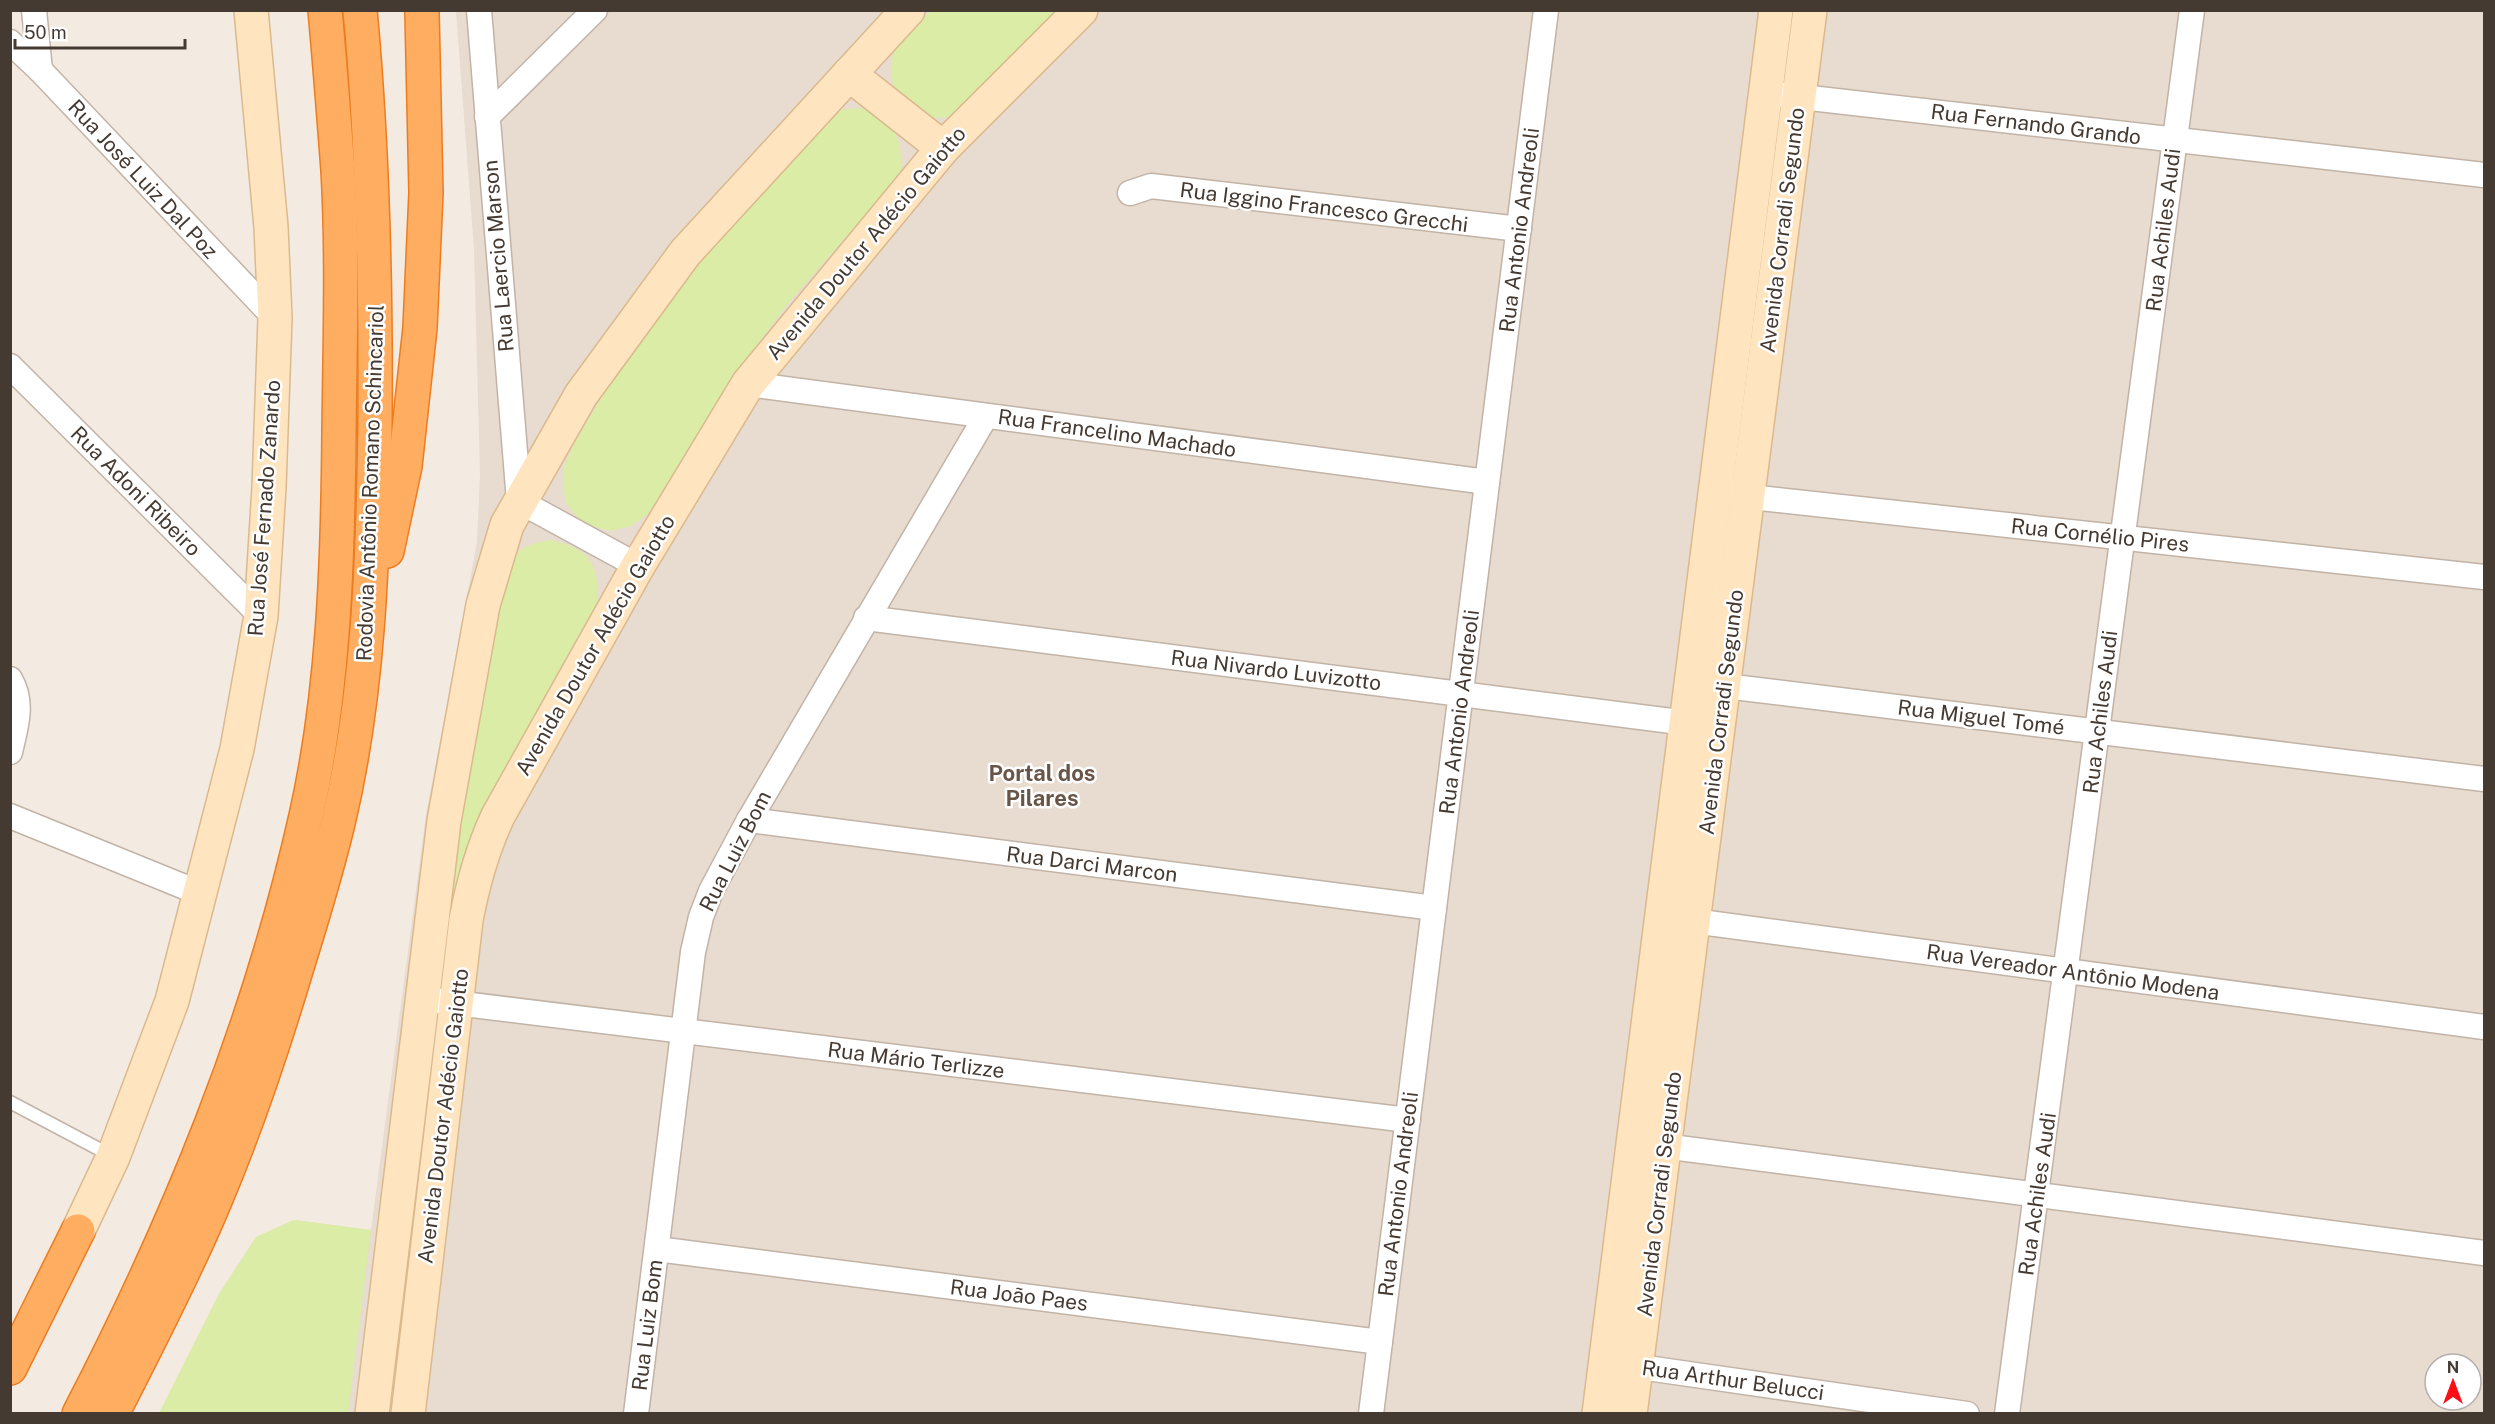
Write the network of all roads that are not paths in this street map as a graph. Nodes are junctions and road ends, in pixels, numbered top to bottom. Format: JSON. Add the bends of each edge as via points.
{"nodes":[{"id":1,"x":34,"y":10,"type":"edge"},
{"id":2,"x":250,"y":10,"type":"edge"},
{"id":3,"x":325,"y":10,"type":"edge"},
{"id":4,"x":360,"y":10,"type":"edge"},
{"id":5,"x":479,"y":10,"type":"edge"},
{"id":6,"x":595,"y":10,"type":"edge"},
{"id":7,"x":908,"y":10,"type":"edge"},
{"id":8,"x":1081,"y":10,"type":"edge"},
{"id":9,"x":1546,"y":10,"type":"edge"},
{"id":10,"x":1776,"y":10,"type":"edge"},
{"id":11,"x":1810,"y":10,"type":"edge"},
{"id":12,"x":2192,"y":10,"type":"edge"},
{"id":13,"x":422,"y":12,"type":"edge"},
{"id":14,"x":10,"y":42,"type":"edge"},
{"id":15,"x":40,"y":70,"type":"junction"},
{"id":16,"x":849,"y":74,"type":"junction"},
{"id":17,"x":1766,"y":93,"type":"junction"},
{"id":18,"x":1799,"y":97,"type":"junction"},
{"id":19,"x":487,"y":117,"type":"junction"},
{"id":20,"x":2175,"y":140,"type":"junction"},
{"id":21,"x":943,"y":148,"type":"junction"},
{"id":22,"x":2484,"y":175,"type":"edge"},
{"id":23,"x":1130,"y":193,"type":"dead end"},
{"id":24,"x":1519,"y":229,"type":"junction"},
{"id":25,"x":274,"y":318,"type":"junction"},
{"id":26,"x":10,"y":366,"type":"edge"},
{"id":27,"x":748,"y":384,"type":"junction"},
{"id":28,"x":986,"y":416,"type":"junction"},
{"id":29,"x":1487,"y":482,"type":"junction"},
{"id":30,"x":1715,"y":493,"type":"junction"},
{"id":31,"x":1748,"y":497,"type":"junction"},
{"id":32,"x":519,"y":501,"type":"junction"},
{"id":33,"x":2123,"y":538,"type":"junction"},
{"id":34,"x":638,"y":566,"type":"junction"},
{"id":35,"x":2484,"y":577,"type":"edge"},
{"id":36,"x":261,"y":616,"type":"junction"},
{"id":37,"x":866,"y":618,"type":"junction"},
{"id":38,"x":366,"y":647,"type":"junction"},
{"id":39,"x":10,"y":679,"type":"edge"},
{"id":40,"x":1692,"y":681,"type":"junction"},
{"id":41,"x":1724,"y":686,"type":"junction"},
{"id":42,"x":1461,"y":694,"type":"junction"},
{"id":43,"x":1686,"y":723,"type":"junction"},
{"id":44,"x":2097,"y":731,"type":"junction"},
{"id":45,"x":10,"y":752,"type":"edge"},
{"id":46,"x":2484,"y":779,"type":"edge"},
{"id":47,"x":10,"y":816,"type":"edge"},
{"id":48,"x":749,"y":820,"type":"junction"},
{"id":49,"x":202,"y":894,"type":"junction"},
{"id":50,"x":1434,"y":908,"type":"junction"},
{"id":51,"x":1662,"y":917,"type":"junction"},
{"id":52,"x":1695,"y":921,"type":"junction"},
{"id":53,"x":2066,"y":971,"type":"junction"},
{"id":54,"x":424,"y":999,"type":"junction"},
{"id":55,"x":457,"y":1003,"type":"junction"},
{"id":56,"x":2484,"y":1027,"type":"edge"},
{"id":57,"x":685,"y":1032,"type":"junction"},
{"id":58,"x":10,"y":1102,"type":"edge"},
{"id":59,"x":1408,"y":1120,"type":"junction"},
{"id":60,"x":1649,"y":1144,"type":"junction"},
{"id":61,"x":113,"y":1157,"type":"junction"},
{"id":62,"x":2037,"y":1195,"type":"junction"},
{"id":63,"x":78,"y":1231,"type":"joint"},
{"id":64,"x":657,"y":1249,"type":"junction"},
{"id":65,"x":2484,"y":1253,"type":"edge"},
{"id":66,"x":1380,"y":1342,"type":"junction"},
{"id":67,"x":1621,"y":1364,"type":"junction"},
{"id":68,"x":10,"y":1368,"type":"edge"},
{"id":69,"x":79,"y":1413,"type":"edge"},
{"id":70,"x":112,"y":1413,"type":"edge"},
{"id":71,"x":372,"y":1413,"type":"edge"},
{"id":72,"x":408,"y":1413,"type":"edge"},
{"id":73,"x":636,"y":1413,"type":"edge"},
{"id":74,"x":1371,"y":1413,"type":"edge"},
{"id":75,"x":1599,"y":1413,"type":"edge"},
{"id":76,"x":1630,"y":1413,"type":"edge"},
{"id":77,"x":1967,"y":1413,"type":"edge"},
{"id":78,"x":2007,"y":1413,"type":"edge"}],
"edges":[{"from":1,"to":15,"type":"street"},
{"from":2,"to":25,"type":"street","name":"Rua José Fernado Zanardo","via":[[271,227]]},
{"from":3,"to":69,"type":"highway","name":"Rodovia Antônio Romano Schincariol","via":[[338,173],[339,479],[332,624],[323,715],[307,813],[263,978],[209,1134],[128,1317]]},
{"from":4,"to":38,"type":"highway","name":"Rodovia Antônio Romano Schincariol","via":[[376,297],[374,476]]},
{"from":5,"to":19,"type":"street","name":"Rua Laercio Marson"},
{"from":6,"to":19,"type":"street"},
{"from":7,"to":16,"type":"street","name":"Avenida Doutor Adécio Gaiotto"},
{"from":8,"to":21,"type":"street","name":"Avenida Doutor Adécio Gaiotto"},
{"from":9,"to":24,"type":"street","name":"Rua Antonio Andreoli"},
{"from":10,"to":17,"type":"street","name":"Avenida Corradi Segundo"},
{"from":11,"to":18,"type":"street","name":"Avenida Corradi Segundo"},
{"from":12,"to":20,"type":"street","name":"Rua Achiles Audi"},
{"from":13,"to":38,"type":"highway","via":[[426,193],[420,328],[405,466]]},
{"from":14,"to":15,"type":"street","name":"Rua José Luiz Dal Poz"},
{"from":15,"to":25,"type":"street","name":"Rua José Luiz Dal Poz"},
{"from":16,"to":21,"type":"street"},
{"from":16,"to":32,"type":"street","name":"Avenida Doutor Adécio Gaiotto","via":[[685,253],[581,394]]},
{"from":17,"to":18,"type":"street","name":"Rua Fernando Grando"},
{"from":17,"to":30,"type":"street","name":"Avenida Corradi Segundo"},
{"from":18,"to":20,"type":"street","name":"Rua Fernando Grando"},
{"from":18,"to":31,"type":"street","name":"Avenida Corradi Segundo"},
{"from":19,"to":32,"type":"street","name":"Rua Laercio Marson"},
{"from":20,"to":22,"type":"street","name":"Rua Fernando Grando"},
{"from":20,"to":33,"type":"street","name":"Rua Achiles Audi"},
{"from":21,"to":27,"type":"street","name":"Avenida Doutor Adécio Gaiotto"},
{"from":23,"to":24,"type":"street","name":"Rua Iggino Francesco Grecchi","via":[[1151,186]]},
{"from":24,"to":29,"type":"street","name":"Rua Antonio Andreoli"},
{"from":25,"to":36,"type":"street","name":"Rua José Fernado Zanardo"},
{"from":26,"to":36,"type":"street","name":"Rua Adoni Ribeiro"},
{"from":27,"to":28,"type":"street","name":"Rua Francelino Machado"},
{"from":27,"to":34,"type":"street","name":"Avenida Doutor Adécio Gaiotto"},
{"from":28,"to":29,"type":"street","name":"Rua Francelino Machado"},
{"from":28,"to":37,"type":"street","name":"Rua Luiz Bom"},
{"from":29,"to":42,"type":"street","name":"Rua Antonio Andreoli"},
{"from":30,"to":31,"type":"street","name":"Rua Cornélio Pires"},
{"from":30,"to":40,"type":"street","name":"Avenida Corradi Segundo"},
{"from":31,"to":33,"type":"street","name":"Rua Cornélio Pires"},
{"from":31,"to":41,"type":"street","name":"Avenida Corradi Segundo"},
{"from":32,"to":34,"type":"street"},
{"from":32,"to":54,"type":"street","name":"Avenida Doutor Adécio Gaiotto","via":[[507,525],[483,605],[444,821]]},
{"from":33,"to":35,"type":"street","name":"Rua Cornélio Pires"},
{"from":33,"to":44,"type":"street","name":"Rua Achiles Audi"},
{"from":34,"to":55,"type":"street","name":"Avenida Doutor Adécio Gaiotto","via":[[484,845],[466,920]]},
{"from":36,"to":49,"type":"street","name":"Rua José Fernado Zanardo","via":[[237,749]]},
{"from":37,"to":42,"type":"street","name":"Rua Nivardo Luvizotto"},
{"from":37,"to":48,"type":"street","name":"Rua Luiz Bom"},
{"from":38,"to":70,"type":"highway","name":"Rodovia Antônio Romano Schincariol","via":[[338,822],[278,1031],[208,1217]]},
{"from":39,"to":45,"type":"street","via":[[19,696],[19,713]]},
{"from":40,"to":41,"type":"street","name":"Rua Miguel Tomé"},
{"from":40,"to":43,"type":"street","name":"Avenida Corradi Segundo"},
{"from":41,"to":44,"type":"street","name":"Rua Miguel Tomé"},
{"from":41,"to":52,"type":"street","name":"Avenida Corradi Segundo"},
{"from":42,"to":43,"type":"street","name":"Rua Nivardo Luvizotto"},
{"from":42,"to":50,"type":"street","name":"Rua Antonio Andreoli"},
{"from":43,"to":51,"type":"street","name":"Avenida Corradi Segundo"},
{"from":44,"to":46,"type":"street","name":"Rua Miguel Tomé"},
{"from":44,"to":53,"type":"street","name":"Rua Achiles Audi"},
{"from":47,"to":49,"type":"street"},
{"from":48,"to":50,"type":"street","name":"Rua Darci Marcon"},
{"from":48,"to":57,"type":"street","name":"Rua Luiz Bom","via":[[701,917],[693,952]]},
{"from":49,"to":61,"type":"street","name":"Rua José Fernado Zanardo","via":[[172,1001]]},
{"from":50,"to":59,"type":"street","name":"Rua Antonio Andreoli"},
{"from":51,"to":52,"type":"street","name":"Rua Vereador Antônio Modena"},
{"from":51,"to":60,"type":"street","name":"Avenida Corradi Segundo"},
{"from":52,"to":53,"type":"street","name":"Rua Vereador Antônio Modena"},
{"from":52,"to":60,"type":"street","name":"Avenida Corradi Segundo"},
{"from":53,"to":56,"type":"street","name":"Rua Vereador Antônio Modena"},
{"from":53,"to":62,"type":"street","name":"Rua Achiles Audi"},
{"from":54,"to":55,"type":"street","name":"Rua Mário Terlizze"},
{"from":54,"to":71,"type":"street","name":"Avenida Doutor Adécio Gaiotto"},
{"from":55,"to":57,"type":"street","name":"Rua Mário Terlizze"},
{"from":55,"to":72,"type":"street","name":"Avenida Doutor Adécio Gaiotto"},
{"from":57,"to":59,"type":"street","name":"Rua Mário Terlizze"},
{"from":57,"to":64,"type":"street","name":"Rua Luiz Bom"},
{"from":58,"to":61,"type":"lane"},
{"from":59,"to":66,"type":"street","name":"Rua Antonio Andreoli"},
{"from":60,"to":62,"type":"street"},
{"from":60,"to":67,"type":"street","name":"Avenida Corradi Segundo"},
{"from":61,"to":63,"type":"street","name":"Rua José Fernado Zanardo"},
{"from":62,"to":65,"type":"street"},
{"from":62,"to":78,"type":"street","name":"Rua Achiles Audi"},
{"from":63,"to":68,"type":"highway"},
{"from":64,"to":66,"type":"street","name":"Rua João Paes"},
{"from":64,"to":73,"type":"street","name":"Rua Luiz Bom"},
{"from":66,"to":74,"type":"street","name":"Rua Antonio Andreoli"},
{"from":67,"to":75,"type":"street","name":"Avenida Corradi Segundo"},
{"from":67,"to":76,"type":"street","name":"Avenida Corradi Segundo"},
{"from":67,"to":77,"type":"street","name":"Rua Arthur Belucci"}]}
